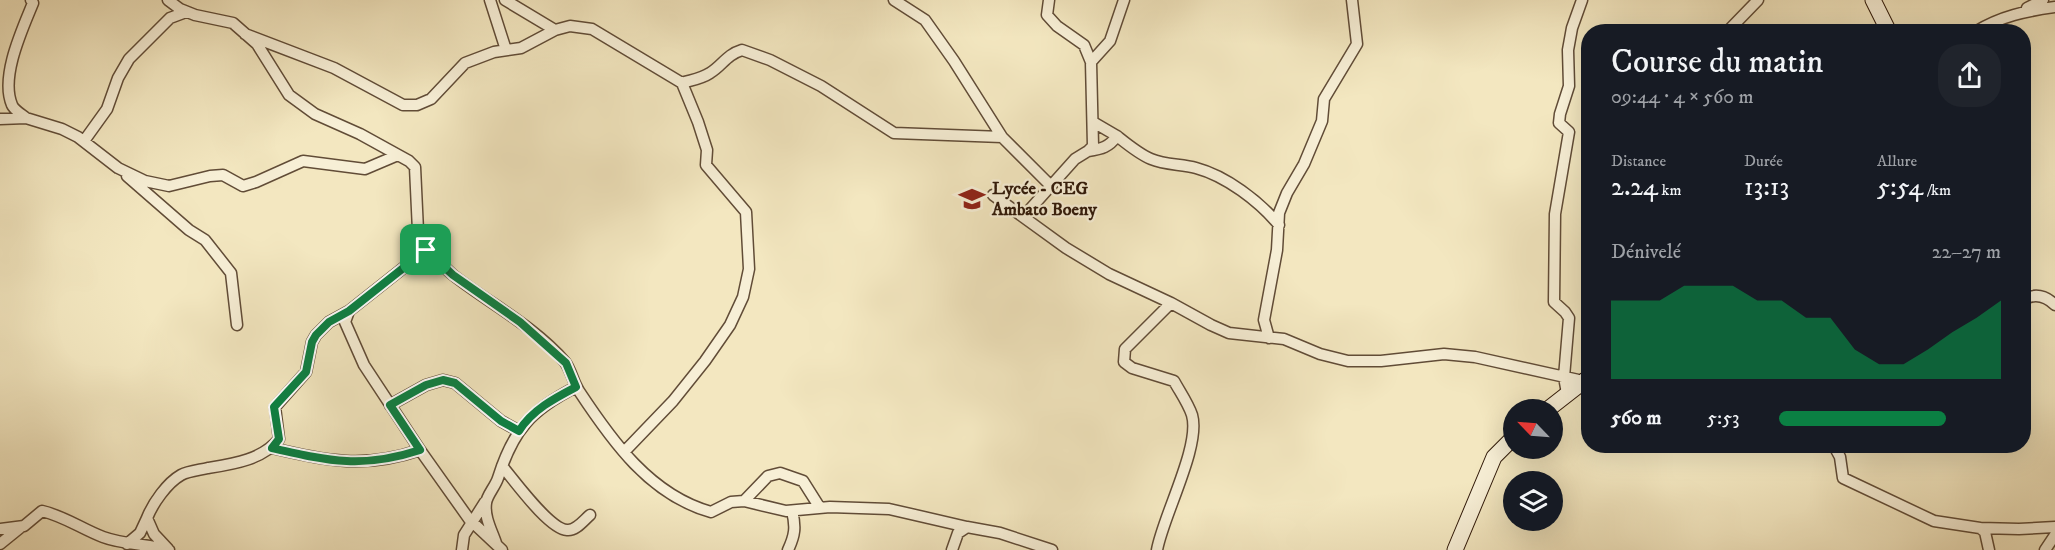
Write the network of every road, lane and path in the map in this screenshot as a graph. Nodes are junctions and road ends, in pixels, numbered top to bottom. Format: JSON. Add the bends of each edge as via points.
{"nodes":[{"id":1,"x":31,"y":0,"type":"edge"},
{"id":2,"x":168,"y":0,"type":"edge"},
{"id":3,"x":490,"y":0,"type":"edge"},
{"id":4,"x":506,"y":0,"type":"edge"},
{"id":5,"x":894,"y":0,"type":"edge"},
{"id":6,"x":1049,"y":0,"type":"edge"},
{"id":7,"x":1124,"y":0,"type":"edge"},
{"id":8,"x":1352,"y":0,"type":"edge"},
{"id":9,"x":1582,"y":0,"type":"edge"},
{"id":10,"x":1758,"y":0,"type":"edge"},
{"id":11,"x":1873,"y":0,"type":"edge"},
{"id":12,"x":2043,"y":0,"type":"edge"},
{"id":13,"x":2055,"y":8,"type":"edge"},
{"id":14,"x":186,"y":12,"type":"junction"},
{"id":15,"x":2019,"y":12,"type":"junction"},
{"id":16,"x":1735,"y":24,"type":"edge"},
{"id":17,"x":1885,"y":24,"type":"edge"},
{"id":18,"x":1988,"y":24,"type":"edge"},
{"id":19,"x":555,"y":30,"type":"junction"},
{"id":20,"x":245,"y":34,"type":"junction"},
{"id":21,"x":506,"y":50,"type":"junction"},
{"id":22,"x":1091,"y":62,"type":"junction"},
{"id":23,"x":681,"y":82,"type":"junction"},
{"id":24,"x":26,"y":118,"type":"junction"},
{"id":25,"x":0,"y":120,"type":"edge"},
{"id":26,"x":1093,"y":122,"type":"junction"},
{"id":27,"x":1117,"y":136,"type":"junction"},
{"id":28,"x":1002,"y":137,"type":"junction"},
{"id":29,"x":84,"y":141,"type":"junction"},
{"id":30,"x":1088,"y":151,"type":"junction"},
{"id":31,"x":398,"y":155,"type":"junction"},
{"id":32,"x":118,"y":168,"type":"junction"},
{"id":33,"x":1051,"y":186,"type":"junction"},
{"id":34,"x":993,"y":195,"type":"dead end"},
{"id":35,"x":1023,"y":217,"type":"junction"},
{"id":36,"x":1279,"y":225,"type":"junction"},
{"id":37,"x":426,"y":250,"type":"junction"},
{"id":38,"x":2031,"y":295,"type":"edge"},
{"id":39,"x":1171,"y":303,"type":"junction"},
{"id":40,"x":2055,"y":305,"type":"edge"},
{"id":41,"x":349,"y":311,"type":"junction"},
{"id":42,"x":237,"y":325,"type":"dead end"},
{"id":43,"x":1269,"y":338,"type":"junction"},
{"id":44,"x":1564,"y":376,"type":"junction"},
{"id":45,"x":1581,"y":379,"type":"edge"},
{"id":46,"x":1581,"y":383,"type":"edge"},
{"id":47,"x":576,"y":387,"type":"junction"},
{"id":48,"x":1567,"y":393,"type":"junction"},
{"id":49,"x":1560,"y":399,"type":"edge"},
{"id":50,"x":390,"y":405,"type":"junction"},
{"id":51,"x":519,"y":431,"type":"junction"},
{"id":52,"x":272,"y":448,"type":"junction"},
{"id":53,"x":1503,"y":449,"type":"edge"},
{"id":54,"x":420,"y":450,"type":"junction"},
{"id":55,"x":624,"y":452,"type":"junction"},
{"id":56,"x":1838,"y":453,"type":"edge"},
{"id":57,"x":502,"y":466,"type":"junction"},
{"id":58,"x":744,"y":501,"type":"junction"},
{"id":59,"x":486,"y":502,"type":"junction"},
{"id":60,"x":820,"y":508,"type":"junction"},
{"id":61,"x":792,"y":511,"type":"junction"},
{"id":62,"x":590,"y":515,"type":"dead end"},
{"id":63,"x":147,"y":518,"type":"junction"},
{"id":64,"x":472,"y":522,"type":"junction"},
{"id":65,"x":24,"y":526,"type":"junction"},
{"id":66,"x":967,"y":527,"type":"junction"},
{"id":67,"x":2055,"y":527,"type":"edge"},
{"id":68,"x":1980,"y":528,"type":"junction"},
{"id":69,"x":0,"y":529,"type":"edge"},
{"id":70,"x":2055,"y":535,"type":"edge"},
{"id":71,"x":0,"y":544,"type":"edge"},
{"id":72,"x":127,"y":544,"type":"junction"},
{"id":73,"x":500,"y":548,"type":"edge"},
{"id":74,"x":168,"y":550,"type":"edge"},
{"id":75,"x":462,"y":550,"type":"edge"},
{"id":76,"x":788,"y":550,"type":"edge"},
{"id":77,"x":952,"y":550,"type":"edge"},
{"id":78,"x":1052,"y":550,"type":"edge"},
{"id":79,"x":1156,"y":550,"type":"edge"},
{"id":80,"x":1455,"y":550,"type":"edge"},
{"id":81,"x":1989,"y":550,"type":"edge"},
{"id":82,"x":2045,"y":550,"type":"edge"}],
"edges":[{"from":1,"to":24,"type":"street","via":[[8,87],[13,107]]},
{"from":2,"to":14,"type":"street"},
{"from":3,"to":21,"type":"street"},
{"from":4,"to":19,"type":"street"},
{"from":5,"to":28,"type":"street","via":[[925,20]]},
{"from":6,"to":22,"type":"street","via":[[1047,15],[1084,45]]},
{"from":7,"to":22,"type":"street","via":[[1110,41]]},
{"from":8,"to":36,"type":"street","via":[[1357,44],[1324,99],[1322,121],[1283,202]]},
{"from":9,"to":44,"type":"street","via":[[1572,28],[1569,86],[1559,123],[1569,132],[1555,214],[1554,302],[1569,318]]},
{"from":10,"to":16,"type":"street"},
{"from":11,"to":17,"type":"street"},
{"from":12,"to":15,"type":"street"},
{"from":13,"to":15,"type":"street"},
{"from":14,"to":20,"type":"street","via":[[233,23]]},
{"from":14,"to":29,"type":"street","via":[[170,18],[129,59],[107,109]]},
{"from":15,"to":18,"type":"street"},
{"from":19,"to":21,"type":"street","via":[[520,48]]},
{"from":19,"to":23,"type":"street","via":[[570,26],[592,29]]},
{"from":20,"to":21,"type":"street","via":[[334,68],[403,105],[431,99],[465,63]]},
{"from":20,"to":31,"type":"street","via":[[256,44],[289,95],[315,114]]},
{"from":22,"to":26,"type":"street"},
{"from":23,"to":28,"type":"street","via":[[712,73],[730,54],[742,50],[821,86],[894,133]]},
{"from":23,"to":55,"type":"street","via":[[707,150],[706,165],[746,212],[749,269],[743,297],[730,325],[673,401]]},
{"from":24,"to":25,"type":"street"},
{"from":24,"to":29,"type":"street","via":[[62,129]]},
{"from":26,"to":27,"type":"street"},
{"from":26,"to":30,"type":"street","via":[[1093,146]]},
{"from":27,"to":30,"type":"street","via":[[1110,145]]},
{"from":27,"to":36,"type":"street","via":[[1151,159],[1216,176],[1248,195]]},
{"from":28,"to":33,"type":"street"},
{"from":29,"to":32,"type":"street"},
{"from":30,"to":33,"type":"street"},
{"from":31,"to":32,"type":"street","via":[[364,169],[303,161],[243,186],[223,175],[169,186],[145,181]]},
{"from":31,"to":37,"type":"street","via":[[416,167],[418,231]]},
{"from":32,"to":42,"type":"street","via":[[205,240],[231,273]]},
{"from":33,"to":35,"type":"street"},
{"from":34,"to":35,"type":"street"},
{"from":35,"to":39,"type":"street","via":[[1109,274]]},
{"from":36,"to":43,"type":"street","via":[[1264,320]]},
{"from":37,"to":41,"type":"street"},
{"from":37,"to":47,"type":"street","via":[[453,275],[520,322],[566,363]]},
{"from":38,"to":40,"type":"street","via":[[2043,296]]},
{"from":39,"to":43,"type":"street","via":[[1229,333]]},
{"from":39,"to":79,"type":"street","via":[[1125,349],[1124,362],[1174,381],[1192,415],[1181,477]]},
{"from":41,"to":50,"type":"street","via":[[345,322],[364,365]]},
{"from":41,"to":52,"type":"street","via":[[316,335],[306,372],[274,407],[279,439]]},
{"from":43,"to":44,"type":"street","via":[[1284,339],[1348,361],[1444,354]]},
{"from":44,"to":45,"type":"street"},
{"from":44,"to":48,"type":"street"},
{"from":46,"to":48,"type":"street"},
{"from":47,"to":51,"type":"street","via":[[539,410]]},
{"from":47,"to":55,"type":"street"},
{"from":48,"to":49,"type":"street"},
{"from":50,"to":51,"type":"street","via":[[443,380],[455,383]]},
{"from":50,"to":54,"type":"street"},
{"from":51,"to":57,"type":"street"},
{"from":52,"to":54,"type":"street","via":[[362,463]]},
{"from":52,"to":63,"type":"street","via":[[233,464],[181,475],[163,492]]},
{"from":53,"to":80,"type":"street","via":[[1494,458]]},
{"from":54,"to":64,"type":"street"},
{"from":55,"to":58,"type":"street","via":[[644,474],[695,507],[711,512],[731,502]]},
{"from":56,"to":68,"type":"street","via":[[1843,478],[1934,521]]},
{"from":57,"to":59,"type":"street"},
{"from":57,"to":62,"type":"street","via":[[552,523],[566,531],[574,530]]},
{"from":58,"to":60,"type":"street","via":[[768,476],[780,473],[803,481]]},
{"from":58,"to":61,"type":"street"},
{"from":59,"to":64,"type":"street"},
{"from":59,"to":73,"type":"street","via":[[486,517]]},
{"from":60,"to":61,"type":"street"},
{"from":60,"to":66,"type":"street","via":[[889,509]]},
{"from":61,"to":76,"type":"street","via":[[796,533]]},
{"from":63,"to":72,"type":"street","via":[[140,533]]},
{"from":63,"to":74,"type":"street"},
{"from":64,"to":73,"type":"street"},
{"from":64,"to":75,"type":"street","via":[[464,535]]},
{"from":65,"to":69,"type":"street"},
{"from":65,"to":71,"type":"street"},
{"from":65,"to":72,"type":"street","via":[[42,511]]},
{"from":66,"to":77,"type":"street","via":[[958,533]]},
{"from":66,"to":78,"type":"street"},
{"from":67,"to":68,"type":"street"},
{"from":68,"to":81,"type":"street","via":[[1985,532]]},
{"from":70,"to":82,"type":"street"},
{"from":72,"to":74,"type":"street"}]}
